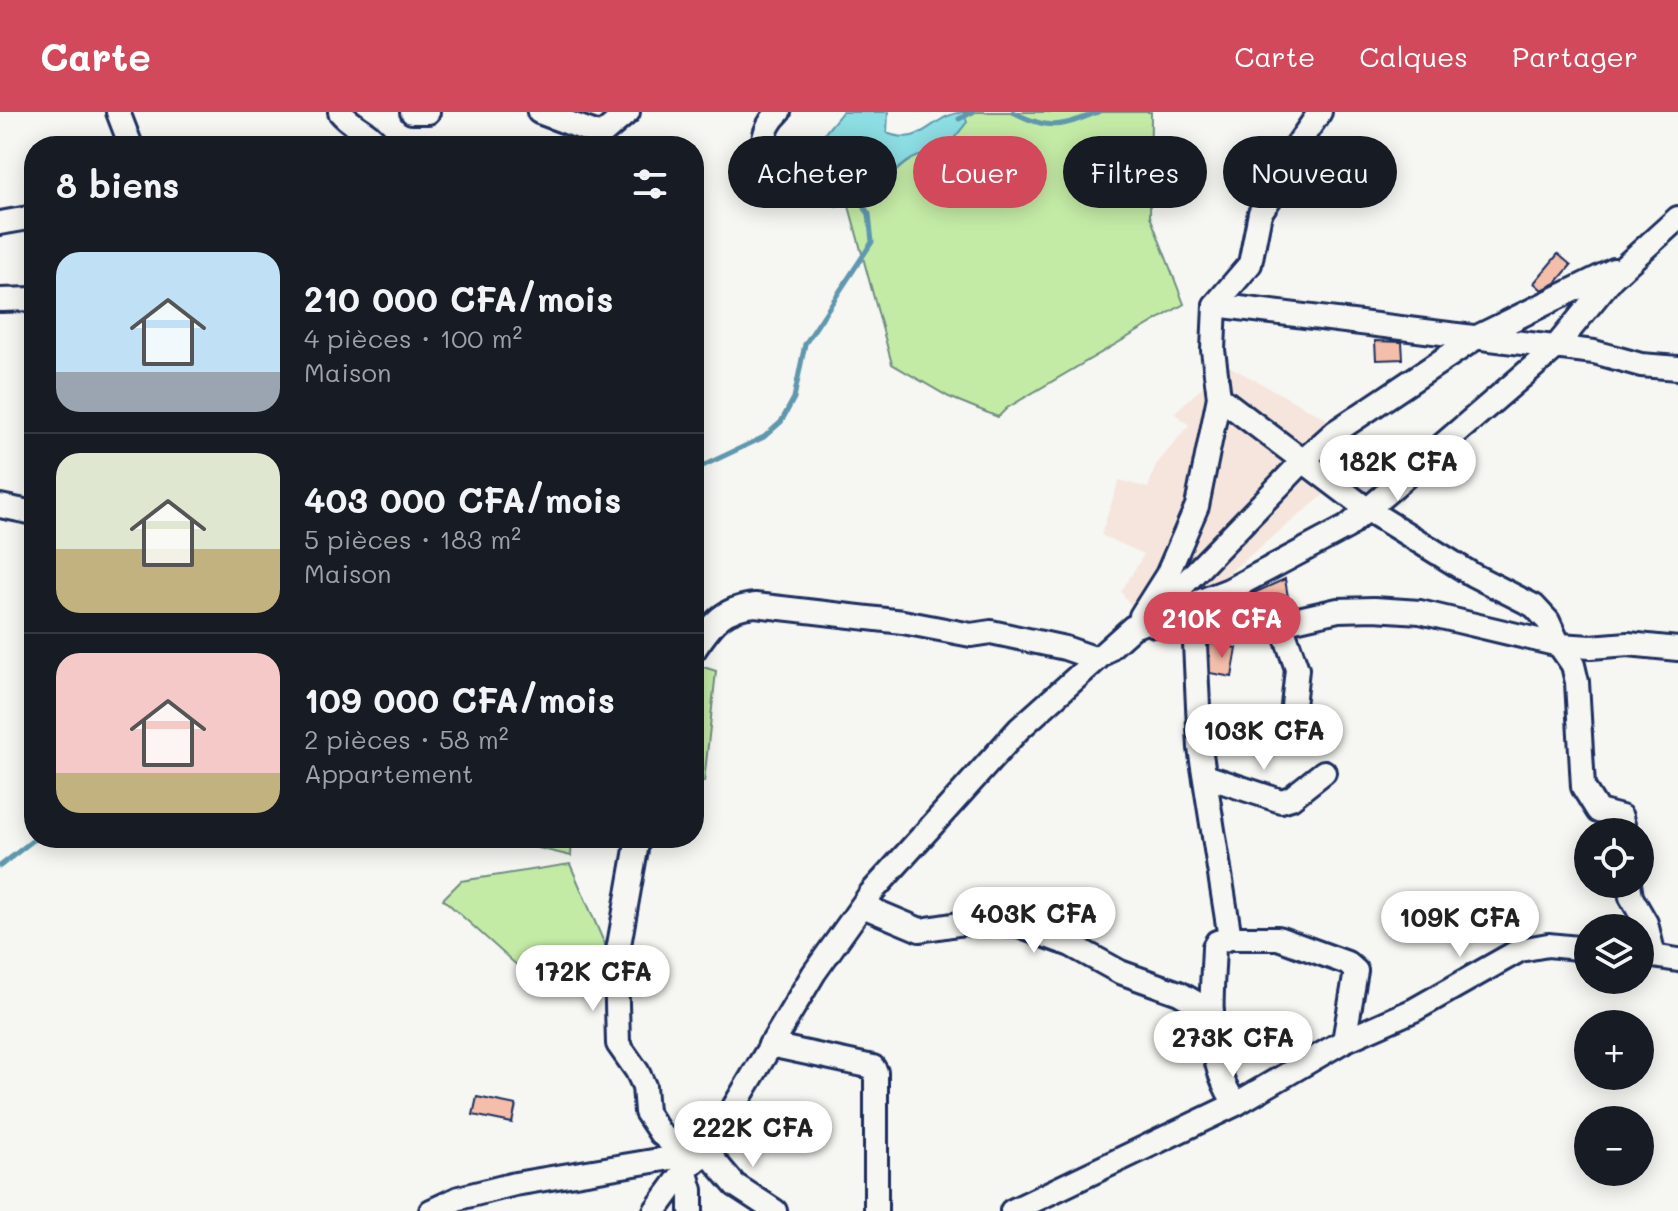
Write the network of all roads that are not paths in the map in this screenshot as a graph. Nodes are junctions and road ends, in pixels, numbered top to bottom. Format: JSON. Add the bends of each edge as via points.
{"nodes":[{"id":1,"x":118,"y":112,"type":"edge"},
{"id":2,"x":340,"y":112,"type":"edge"},
{"id":3,"x":412,"y":112,"type":"edge"},
{"id":4,"x":428,"y":112,"type":"edge"},
{"id":5,"x":539,"y":112,"type":"edge"},
{"id":6,"x":628,"y":112,"type":"edge"},
{"id":7,"x":779,"y":112,"type":"edge"},
{"id":8,"x":1320,"y":112,"type":"edge"},
{"id":9,"x":127,"y":136,"type":"edge"},
{"id":10,"x":370,"y":136,"type":"edge"},
{"id":11,"x":588,"y":136,"type":"edge"},
{"id":12,"x":603,"y":136,"type":"edge"},
{"id":13,"x":765,"y":136,"type":"edge"},
{"id":14,"x":1678,"y":218,"type":"edge"},
{"id":15,"x":24,"y":219,"type":"edge"},
{"id":16,"x":0,"y":223,"type":"edge"},
{"id":17,"x":1626,"y":264,"type":"junction"},
{"id":18,"x":24,"y":299,"type":"edge"},
{"id":19,"x":0,"y":300,"type":"edge"},
{"id":20,"x":1215,"y":305,"type":"junction"},
{"id":21,"x":1477,"y":337,"type":"junction"},
{"id":22,"x":1554,"y":349,"type":"junction"},
{"id":23,"x":1678,"y":368,"type":"edge"},
{"id":24,"x":1219,"y":397,"type":"junction"},
{"id":25,"x":1305,"y":459,"type":"junction"},
{"id":26,"x":0,"y":506,"type":"edge"},
{"id":27,"x":1368,"y":510,"type":"junction"},
{"id":28,"x":24,"y":511,"type":"edge"},
{"id":29,"x":1141,"y":623,"type":"junction"},
{"id":30,"x":1194,"y":623,"type":"junction"},
{"id":31,"x":1281,"y":623,"type":"junction"},
{"id":32,"x":704,"y":635,"type":"edge"},
{"id":33,"x":1559,"y":645,"type":"junction"},
{"id":34,"x":1678,"y":649,"type":"edge"},
{"id":35,"x":1094,"y":658,"type":"junction"},
{"id":36,"x":1290,"y":734,"type":"dead end"},
{"id":37,"x":1324,"y":772,"type":"dead end"},
{"id":38,"x":1205,"y":776,"type":"junction"},
{"id":39,"x":1621,"y":818,"type":"edge"},
{"id":40,"x":636,"y":848,"type":"edge"},
{"id":41,"x":863,"y":906,"type":"junction"},
{"id":42,"x":1230,"y":938,"type":"junction"},
{"id":43,"x":1574,"y":948,"type":"edge"},
{"id":44,"x":1654,"y":956,"type":"edge"},
{"id":45,"x":1678,"y":960,"type":"edge"},
{"id":46,"x":1212,"y":1012,"type":"junction"},
{"id":47,"x":1344,"y":1041,"type":"junction"},
{"id":48,"x":770,"y":1045,"type":"junction"},
{"id":49,"x":1236,"y":1104,"type":"junction"},
{"id":50,"x":707,"y":1152,"type":"junction"},
{"id":51,"x":685,"y":1162,"type":"junction"},
{"id":52,"x":431,"y":1211,"type":"edge"},
{"id":53,"x":655,"y":1211,"type":"edge"},
{"id":54,"x":691,"y":1211,"type":"edge"},
{"id":55,"x":775,"y":1211,"type":"edge"},
{"id":56,"x":876,"y":1211,"type":"edge"},
{"id":57,"x":1012,"y":1211,"type":"edge"}],
"edges":[{"from":1,"to":9,"type":"street"},
{"from":2,"to":10,"type":"street"},
{"from":3,"to":4,"type":"street"},
{"from":5,"to":11,"type":"street"},
{"from":6,"to":12,"type":"street"},
{"from":7,"to":13,"type":"street"},
{"from":8,"to":20,"type":"street","via":[[1260,213],[1250,264]]},
{"from":14,"to":17,"type":"street"},
{"from":15,"to":16,"type":"street"},
{"from":17,"to":21,"type":"street"},
{"from":17,"to":22,"type":"street"},
{"from":18,"to":19,"type":"street"},
{"from":20,"to":21,"type":"street"},
{"from":20,"to":24,"type":"street"},
{"from":21,"to":22,"type":"street"},
{"from":21,"to":25,"type":"street","via":[[1335,432]]},
{"from":22,"to":23,"type":"street"},
{"from":22,"to":27,"type":"street"},
{"from":24,"to":25,"type":"street"},
{"from":24,"to":29,"type":"street","via":[[1197,506]]},
{"from":25,"to":27,"type":"street"},
{"from":25,"to":29,"type":"street"},
{"from":26,"to":28,"type":"street"},
{"from":27,"to":29,"type":"street","via":[[1347,527],[1229,590]]},
{"from":27,"to":33,"type":"street","via":[[1534,606]]},
{"from":29,"to":30,"type":"street"},
{"from":29,"to":35,"type":"street"},
{"from":30,"to":31,"type":"street"},
{"from":30,"to":38,"type":"street"},
{"from":31,"to":33,"type":"street","via":[[1338,610],[1420,612]]},
{"from":31,"to":36,"type":"street","via":[[1297,669]]},
{"from":32,"to":35,"type":"street","via":[[732,607],[755,605],[971,635],[991,632]]},
{"from":33,"to":34,"type":"street"},
{"from":33,"to":39,"type":"street","via":[[1577,682],[1583,787],[1598,811]]},
{"from":35,"to":41,"type":"street","via":[[1019,729]]},
{"from":37,"to":38,"type":"street","via":[[1281,801]]},
{"from":38,"to":42,"type":"street"},
{"from":40,"to":51,"type":"street","via":[[616,962],[618,1044],[644,1086],[646,1112]]},
{"from":41,"to":46,"type":"street","via":[[920,930],[1000,923],[1043,933]]},
{"from":41,"to":48,"type":"street"},
{"from":42,"to":46,"type":"street","via":[[1214,947]]},
{"from":42,"to":47,"type":"street","via":[[1278,938],[1356,971]]},
{"from":43,"to":47,"type":"street","via":[[1520,950],[1414,1010]]},
{"from":44,"to":45,"type":"street"},
{"from":46,"to":49,"type":"street","via":[[1215,1066]]},
{"from":47,"to":49,"type":"street"},
{"from":48,"to":50,"type":"street"},
{"from":48,"to":56,"type":"street","via":[[873,1067]]},
{"from":49,"to":57,"type":"street"},
{"from":50,"to":51,"type":"street"},
{"from":50,"to":55,"type":"street","via":[[735,1185]]},
{"from":51,"to":52,"type":"street","via":[[515,1184]]},
{"from":51,"to":53,"type":"street"},
{"from":51,"to":54,"type":"street"}]}
